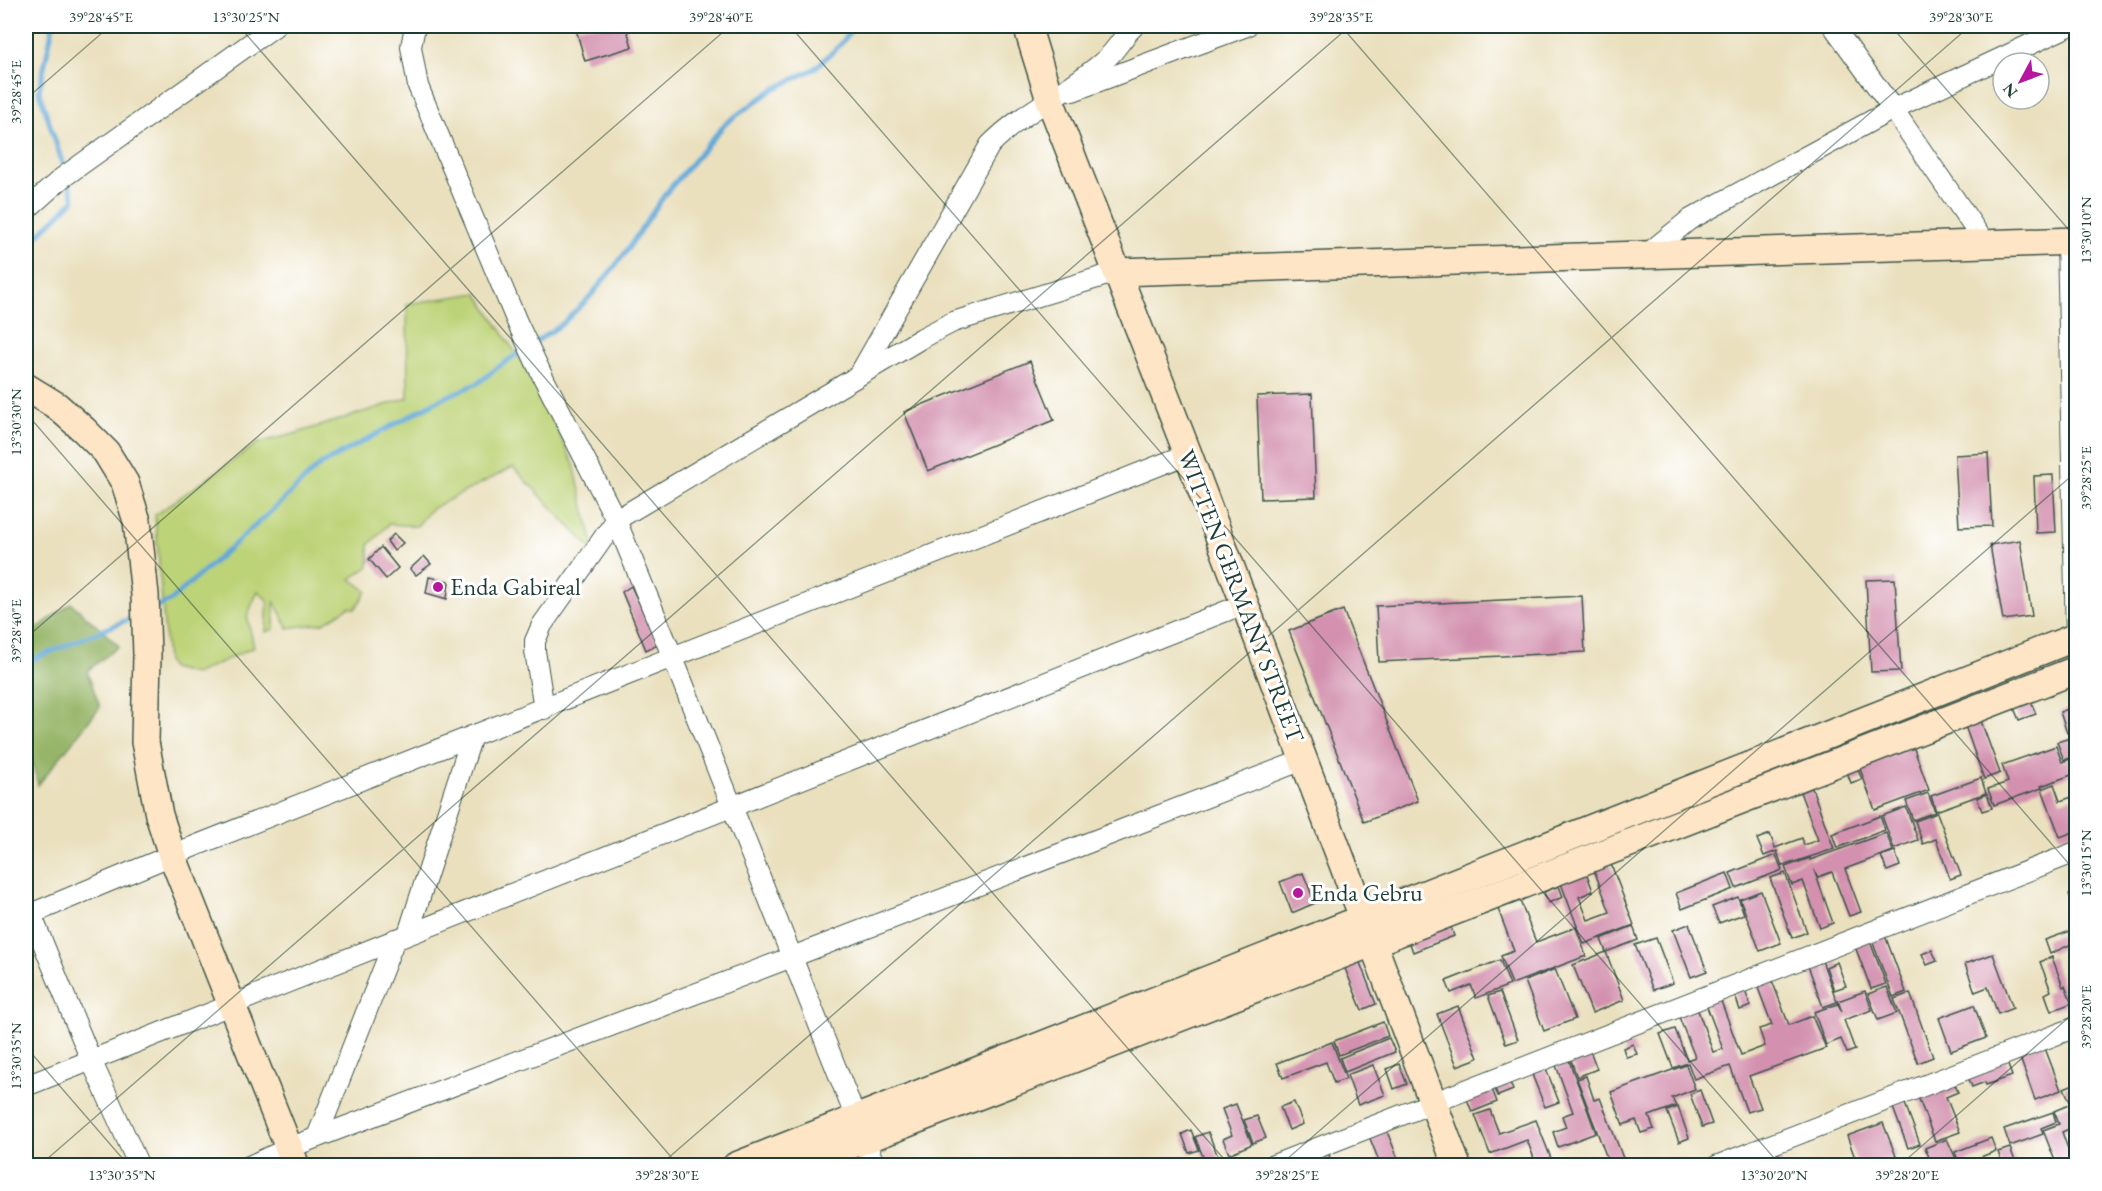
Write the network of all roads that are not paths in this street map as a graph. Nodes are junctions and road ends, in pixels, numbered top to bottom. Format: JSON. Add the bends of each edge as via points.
{"nodes":[{"id":1,"x":245,"y":26,"type":"edge"},
{"id":2,"x":415,"y":26,"type":"edge"},
{"id":3,"x":1027,"y":26,"type":"edge"},
{"id":4,"x":1134,"y":26,"type":"edge"},
{"id":5,"x":1247,"y":26,"type":"edge"},
{"id":6,"x":1833,"y":26,"type":"edge"},
{"id":7,"x":2069,"y":26,"type":"edge"},
{"id":8,"x":271,"y":29,"type":"edge"},
{"id":9,"x":1050,"y":100,"type":"junction"},
{"id":10,"x":1893,"y":109,"type":"junction"},
{"id":11,"x":26,"y":210,"type":"edge"},
{"id":12,"x":2072,"y":241,"type":"edge"},
{"id":13,"x":1986,"y":245,"type":"junction"},
{"id":14,"x":1646,"y":255,"type":"junction"},
{"id":15,"x":1117,"y":272,"type":"junction"},
{"id":16,"x":858,"y":377,"type":"junction"},
{"id":17,"x":26,"y":387,"type":"edge"},
{"id":18,"x":1188,"y":454,"type":"junction"},
{"id":19,"x":616,"y":520,"type":"junction"},
{"id":20,"x":1244,"y":604,"type":"junction"},
{"id":21,"x":2076,"y":637,"type":"edge"},
{"id":22,"x":673,"y":658,"type":"junction"},
{"id":23,"x":2076,"y":670,"type":"edge"},
{"id":24,"x":544,"y":709,"type":"junction"},
{"id":25,"x":472,"y":736,"type":"junction"},
{"id":26,"x":1303,"y":760,"type":"junction"},
{"id":27,"x":1749,"y":766,"type":"junction"},
{"id":28,"x":1757,"y":794,"type":"junction"},
{"id":29,"x":732,"y":807,"type":"junction"},
{"id":30,"x":2076,"y":852,"type":"edge"},
{"id":31,"x":172,"y":855,"type":"junction"},
{"id":32,"x":28,"y":915,"type":"edge"},
{"id":33,"x":1369,"y":930,"type":"junction"},
{"id":34,"x":401,"y":937,"type":"junction"},
{"id":35,"x":792,"y":957,"type":"junction"},
{"id":36,"x":231,"y":1005,"type":"junction"},
{"id":37,"x":2076,"y":1027,"type":"edge"},
{"id":38,"x":91,"y":1060,"type":"junction"},
{"id":39,"x":26,"y":1086,"type":"edge"},
{"id":40,"x":1433,"y":1101,"type":"junction"},
{"id":41,"x":860,"y":1129,"type":"junction"},
{"id":42,"x":317,"y":1137,"type":"junction"},
{"id":43,"x":293,"y":1157,"type":"edge"},
{"id":44,"x":139,"y":1166,"type":"edge"},
{"id":45,"x":249,"y":1166,"type":"edge"},
{"id":46,"x":736,"y":1166,"type":"edge"},
{"id":47,"x":797,"y":1166,"type":"edge"},
{"id":48,"x":874,"y":1166,"type":"edge"},
{"id":49,"x":1271,"y":1166,"type":"edge"},
{"id":50,"x":1457,"y":1166,"type":"edge"},
{"id":51,"x":1716,"y":1166,"type":"edge"}],
"edges":[{"from":1,"to":8,"type":"street"},
{"from":2,"to":19,"type":"street","via":[[411,47],[418,86],[517,322]]},
{"from":3,"to":9,"type":"street","name":"WITTEN GERMANY STREET"},
{"from":4,"to":9,"type":"street","via":[[1107,58]]},
{"from":5,"to":9,"type":"street"},
{"from":6,"to":10,"type":"street"},
{"from":7,"to":10,"type":"street"},
{"from":8,"to":11,"type":"street","via":[[62,178]]},
{"from":9,"to":15,"type":"street","name":"WITTEN GERMANY STREET"},
{"from":9,"to":16,"type":"street","via":[[1006,129],[990,145]]},
{"from":10,"to":13,"type":"street"},
{"from":10,"to":14,"type":"street","via":[[1689,220]]},
{"from":12,"to":13,"type":"street"},
{"from":12,"to":21,"type":"street"},
{"from":13,"to":14,"type":"street"},
{"from":14,"to":15,"type":"street"},
{"from":15,"to":16,"type":"street","via":[[953,322]]},
{"from":15,"to":18,"type":"street","name":"WITTEN GERMANY STREET"},
{"from":16,"to":19,"type":"street"},
{"from":17,"to":31,"type":"street","via":[[57,406],[105,452],[125,483],[137,521],[146,594],[145,742],[159,815]]},
{"from":18,"to":20,"type":"street","name":"WITTEN GERMANY STREET"},
{"from":18,"to":22,"type":"street"},
{"from":19,"to":22,"type":"street"},
{"from":19,"to":24,"type":"street","via":[[535,641]]},
{"from":20,"to":26,"type":"street","name":"WITTEN GERMANY STREET"},
{"from":20,"to":29,"type":"street"},
{"from":21,"to":27,"type":"street"},
{"from":22,"to":24,"type":"street"},
{"from":22,"to":29,"type":"street"},
{"from":23,"to":28,"type":"street"},
{"from":24,"to":25,"type":"street"},
{"from":25,"to":31,"type":"street"},
{"from":25,"to":34,"type":"street"},
{"from":26,"to":33,"type":"street","name":"WITTEN GERMANY STREET"},
{"from":26,"to":35,"type":"street"},
{"from":27,"to":28,"type":"street"},
{"from":27,"to":33,"type":"street"},
{"from":28,"to":33,"type":"street"},
{"from":29,"to":34,"type":"street"},
{"from":29,"to":35,"type":"street"},
{"from":30,"to":40,"type":"street"},
{"from":31,"to":32,"type":"street"},
{"from":31,"to":36,"type":"street"},
{"from":32,"to":38,"type":"street"},
{"from":33,"to":40,"type":"street","name":"WITTEN GERMANY STREET"},
{"from":33,"to":41,"type":"street"},
{"from":34,"to":36,"type":"street"},
{"from":34,"to":42,"type":"street"},
{"from":35,"to":41,"type":"street"},
{"from":35,"to":42,"type":"street"},
{"from":36,"to":38,"type":"street"},
{"from":36,"to":43,"type":"street"},
{"from":37,"to":51,"type":"street"},
{"from":38,"to":39,"type":"street"},
{"from":38,"to":44,"type":"street"},
{"from":40,"to":49,"type":"street"},
{"from":40,"to":50,"type":"street","name":"WITTEN GERMANY STREET"},
{"from":41,"to":46,"type":"street"},
{"from":41,"to":47,"type":"street"},
{"from":41,"to":48,"type":"street"},
{"from":42,"to":43,"type":"street"},
{"from":43,"to":45,"type":"street"}]}
